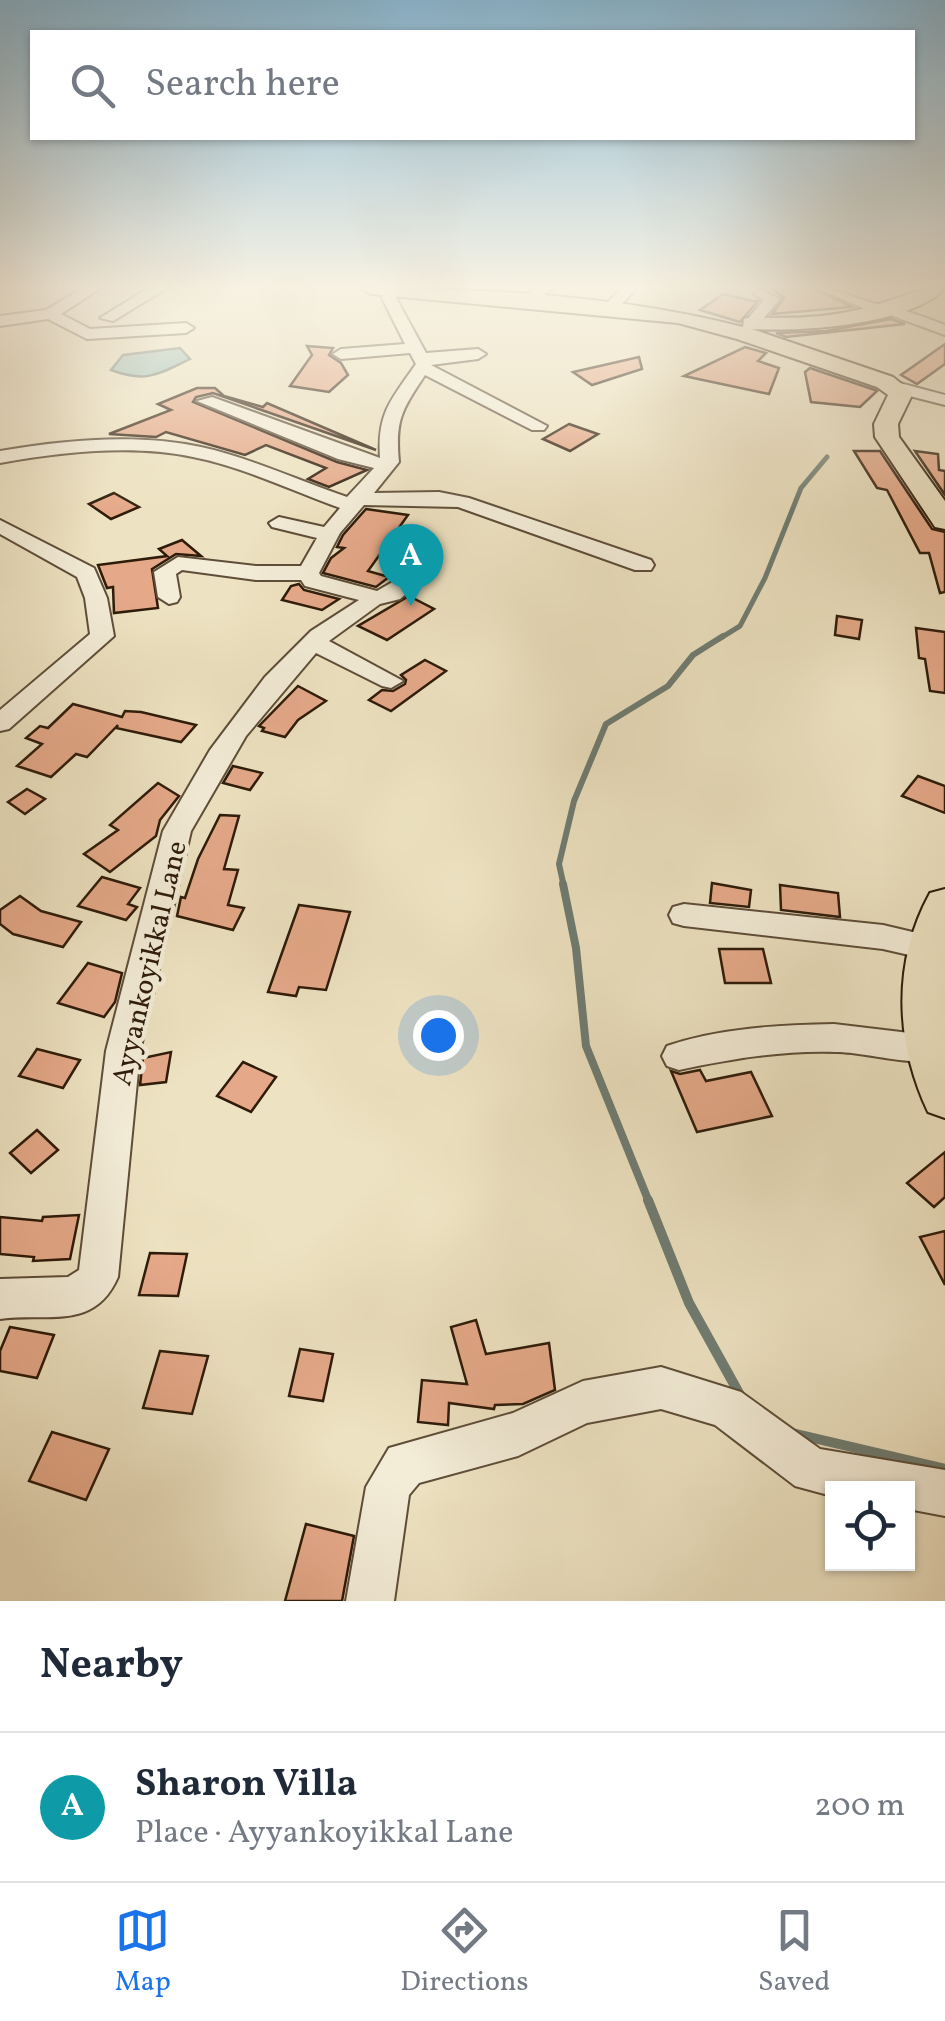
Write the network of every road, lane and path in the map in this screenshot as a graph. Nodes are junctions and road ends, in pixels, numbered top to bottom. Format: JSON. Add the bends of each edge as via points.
{"nodes":[{"id":1,"x":418,"y":363,"type":"edge"},
{"id":2,"x":428,"y":363,"type":"edge"},
{"id":3,"x":827,"y":363,"type":"edge"},
{"id":4,"x":896,"y":387,"type":"junction"},
{"id":5,"x":944,"y":399,"type":"edge"},
{"id":6,"x":206,"y":401,"type":"dead end"},
{"id":7,"x":538,"y":426,"type":"dead end"},
{"id":8,"x":0,"y":458,"type":"edge"},
{"id":9,"x":387,"y":466,"type":"junction"},
{"id":10,"x":354,"y":502,"type":"junction"},
{"id":11,"x":945,"y":521,"type":"edge"},
{"id":12,"x":279,"y":523,"type":"dead end"},
{"id":13,"x":0,"y":526,"type":"edge"},
{"id":14,"x":329,"y":534,"type":"junction"},
{"id":15,"x":643,"y":565,"type":"dead end"},
{"id":16,"x":308,"y":573,"type":"junction"},
{"id":17,"x":420,"y":574,"type":"dead end"},
{"id":18,"x":169,"y":597,"type":"dead end"},
{"id":19,"x":370,"y":600,"type":"junction"},
{"id":20,"x":313,"y":642,"type":"junction"},
{"id":21,"x":391,"y":681,"type":"dead end"},
{"id":22,"x":0,"y":724,"type":"edge"},
{"id":23,"x":684,"y":915,"type":"dead end"},
{"id":24,"x":941,"y":919,"type":"edge"},
{"id":25,"x":926,"y":1049,"type":"junction"},
{"id":26,"x":679,"y":1056,"type":"dead end"},
{"id":27,"x":945,"y":1097,"type":"edge"},
{"id":28,"x":0,"y":1298,"type":"edge"},
{"id":29,"x":945,"y":1492,"type":"edge"},
{"id":30,"x":370,"y":1601,"type":"edge"}],
"edges":[{"from":1,"to":9,"type":"street","via":[[392,412]]},
{"from":2,"to":7,"type":"street"},
{"from":3,"to":4,"type":"main road"},
{"from":4,"to":5,"type":"street"},
{"from":4,"to":11,"type":"main road","via":[[901,393],[887,436]]},
{"from":6,"to":9,"type":"street"},
{"from":8,"to":10,"type":"street","via":[[170,446]]},
{"from":9,"to":10,"type":"street"},
{"from":10,"to":14,"type":"street"},
{"from":10,"to":15,"type":"street","via":[[462,502]]},
{"from":12,"to":14,"type":"street"},
{"from":13,"to":22,"type":"street","via":[[86,574],[102,636]]},
{"from":14,"to":16,"type":"street"},
{"from":16,"to":18,"type":"street","via":[[178,563],[165,572]]},
{"from":16,"to":19,"type":"street"},
{"from":17,"to":19,"type":"street","name":"Ayyankoyikkal Lane"},
{"from":19,"to":20,"type":"street","name":"Ayyankoyikkal Lane"},
{"from":20,"to":21,"type":"street"},
{"from":20,"to":28,"type":"street","name":"Ayyankoyikkal Lane","via":[[242,728],[177,831],[122,1051],[98,1276],[87,1293],[70,1298]]},
{"from":23,"to":24,"type":"street","via":[[883,938]]},
{"from":24,"to":25,"type":"main road","via":[[922,993]]},
{"from":25,"to":26,"type":"street","via":[[858,1037],[721,1046]]},
{"from":25,"to":27,"type":"main road"},
{"from":29,"to":30,"type":"street","via":[[811,1470],[726,1407],[660,1388],[584,1402],[518,1434],[405,1464],[388,1487]]}]}
